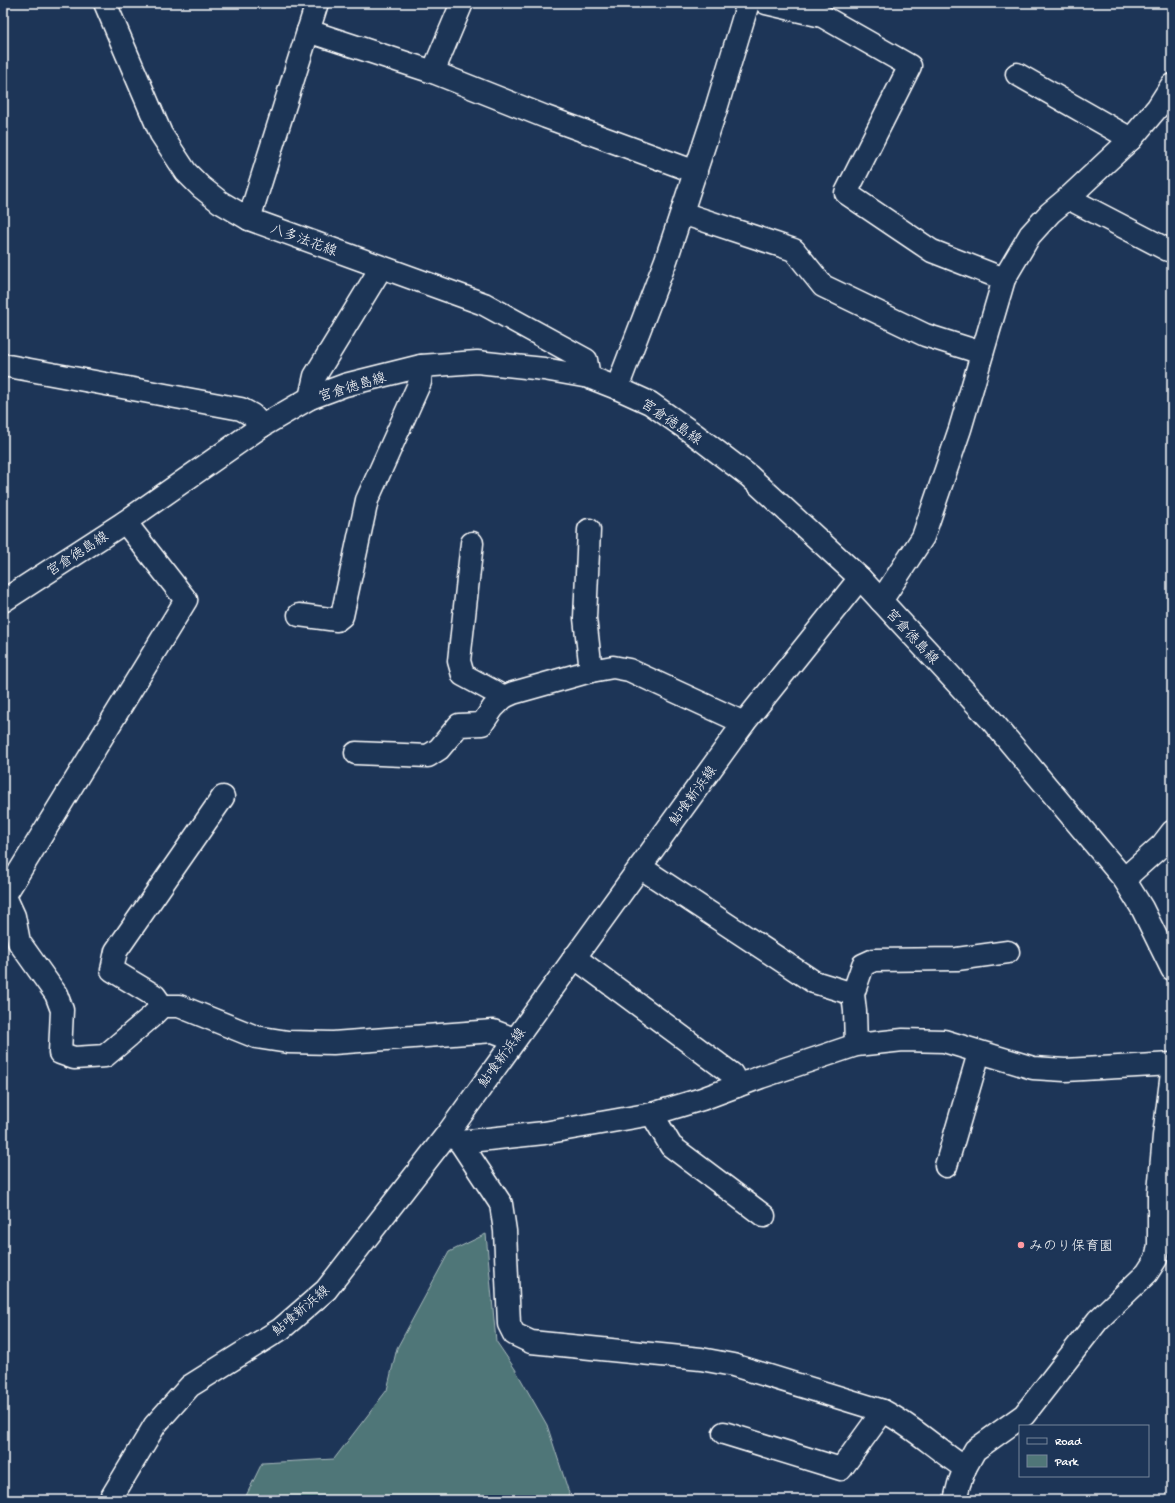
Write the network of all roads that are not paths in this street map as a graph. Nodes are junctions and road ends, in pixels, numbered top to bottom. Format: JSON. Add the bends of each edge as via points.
{"nodes":[{"id":1,"x":105,"y":3,"type":"edge"},
{"id":2,"x":317,"y":3,"type":"edge"},
{"id":3,"x":462,"y":3,"type":"edge"},
{"id":4,"x":748,"y":3,"type":"edge"},
{"id":5,"x":766,"y":3,"type":"edge"},
{"id":6,"x":308,"y":30,"type":"junction"},
{"id":7,"x":433,"y":72,"type":"junction"},
{"id":8,"x":1017,"y":74,"type":"dead end"},
{"id":9,"x":1172,"y":85,"type":"edge"},
{"id":10,"x":1131,"y":139,"type":"junction"},
{"id":11,"x":696,"y":172,"type":"junction"},
{"id":12,"x":1068,"y":198,"type":"junction"},
{"id":13,"x":682,"y":213,"type":"junction"},
{"id":14,"x":249,"y":219,"type":"junction"},
{"id":15,"x":1172,"y":249,"type":"edge"},
{"id":16,"x":380,"y":268,"type":"junction"},
{"id":17,"x":1004,"y":279,"type":"junction"},
{"id":18,"x":982,"y":353,"type":"junction"},
{"id":19,"x":3,"y":365,"type":"edge"},
{"id":20,"x":421,"y":366,"type":"junction"},
{"id":21,"x":589,"y":377,"type":"junction"},
{"id":22,"x":617,"y":388,"type":"junction"},
{"id":23,"x":310,"y":398,"type":"junction"},
{"id":24,"x":262,"y":426,"type":"junction"},
{"id":25,"x":125,"y":522,"type":"junction"},
{"id":26,"x":589,"y":530,"type":"dead end"},
{"id":27,"x":472,"y":543,"type":"dead end"},
{"id":28,"x":860,"y":578,"type":"junction"},
{"id":29,"x":3,"y":601,"type":"edge"},
{"id":30,"x":881,"y":601,"type":"junction"},
{"id":31,"x":299,"y":615,"type":"dead end"},
{"id":32,"x":591,"y":671,"type":"junction"},
{"id":33,"x":504,"y":697,"type":"junction"},
{"id":34,"x":744,"y":723,"type":"junction"},
{"id":35,"x":356,"y":754,"type":"dead end"},
{"id":36,"x":223,"y":796,"type":"dead end"},
{"id":37,"x":1172,"y":832,"type":"edge"},
{"id":38,"x":640,"y":867,"type":"junction"},
{"id":39,"x":1124,"y":879,"type":"junction"},
{"id":40,"x":4,"y":893,"type":"edge"},
{"id":41,"x":9,"y":926,"type":"edge"},
{"id":42,"x":1008,"y":952,"type":"dead end"},
{"id":43,"x":574,"y":957,"type":"junction"},
{"id":44,"x":1172,"y":968,"type":"edge"},
{"id":45,"x":853,"y":994,"type":"junction"},
{"id":46,"x":162,"y":1006,"type":"junction"},
{"id":47,"x":514,"y":1039,"type":"junction"},
{"id":48,"x":856,"y":1045,"type":"junction"},
{"id":49,"x":978,"y":1053,"type":"junction"},
{"id":50,"x":1172,"y":1064,"type":"edge"},
{"id":51,"x":1172,"y":1073,"type":"edge"},
{"id":52,"x":737,"y":1086,"type":"junction"},
{"id":53,"x":652,"y":1114,"type":"junction"},
{"id":54,"x":454,"y":1138,"type":"junction"},
{"id":55,"x":946,"y":1166,"type":"dead end"},
{"id":56,"x":764,"y":1216,"type":"dead end"},
{"id":57,"x":884,"y":1411,"type":"junction"},
{"id":58,"x":724,"y":1433,"type":"dead end"},
{"id":59,"x":965,"y":1468,"type":"junction"},
{"id":60,"x":110,"y":1500,"type":"edge"},
{"id":61,"x":955,"y":1500,"type":"edge"}],
"edges":[{"from":1,"to":14,"type":"street","name":"八多法花線","via":[[161,134],[186,172],[220,202]]},
{"from":2,"to":6,"type":"street"},
{"from":3,"to":7,"type":"street"},
{"from":4,"to":11,"type":"street"},
{"from":5,"to":17,"type":"street","via":[[822,16],[910,66],[846,193],[932,251]]},
{"from":6,"to":7,"type":"street"},
{"from":6,"to":14,"type":"street"},
{"from":7,"to":11,"type":"street"},
{"from":8,"to":10,"type":"street"},
{"from":9,"to":10,"type":"street","via":[[1158,107]]},
{"from":10,"to":12,"type":"street"},
{"from":11,"to":13,"type":"street"},
{"from":12,"to":15,"type":"street","via":[[1152,243],[1168,250]]},
{"from":12,"to":17,"type":"street","via":[[1030,235]]},
{"from":13,"to":18,"type":"street","via":[[794,250],[823,286],[925,335]]},
{"from":13,"to":22,"type":"street"},
{"from":14,"to":16,"type":"street","name":"八多法花線"},
{"from":16,"to":21,"type":"street","name":"八多法花線","via":[[484,304],[586,360]]},
{"from":16,"to":23,"type":"street","via":[[315,376]]},
{"from":17,"to":18,"type":"street"},
{"from":18,"to":30,"type":"street","via":[[960,429],[922,537]]},
{"from":19,"to":24,"type":"street","via":[[241,409],[252,415]]},
{"from":20,"to":21,"type":"street","name":"宮倉徳島線","via":[[477,362]]},
{"from":20,"to":23,"type":"street","name":"宮倉徳島線","via":[[345,385]]},
{"from":20,"to":31,"type":"street","via":[[420,382],[367,500],[342,616],[336,620]]},
{"from":21,"to":22,"type":"street","name":"宮倉徳島線"},
{"from":22,"to":28,"type":"street","name":"宮倉徳島線","via":[[650,403],[749,476]]},
{"from":23,"to":24,"type":"street","name":"宮倉徳島線"},
{"from":24,"to":25,"type":"street","name":"宮倉徳島線"},
{"from":25,"to":29,"type":"street","name":"宮倉徳島線"},
{"from":25,"to":40,"type":"street","via":[[186,600]]},
{"from":26,"to":32,"type":"street","via":[[585,618]]},
{"from":27,"to":33,"type":"street","via":[[459,661],[463,675]]},
{"from":28,"to":30,"type":"street","name":"宮倉徳島線"},
{"from":28,"to":34,"type":"street","name":"鮎喰新浜線"},
{"from":30,"to":39,"type":"street","name":"宮倉徳島線","via":[[992,721]]},
{"from":32,"to":33,"type":"street","via":[[513,692]]},
{"from":32,"to":34,"type":"street","via":[[613,667],[629,670]]},
{"from":33,"to":35,"type":"street","via":[[492,708],[482,724],[459,725],[440,749],[428,756]]},
{"from":34,"to":38,"type":"street","name":"鮎喰新浜線"},
{"from":36,"to":46,"type":"street","via":[[116,951],[112,970],[155,996]]},
{"from":37,"to":39,"type":"street","via":[[1162,845]]},
{"from":38,"to":43,"type":"street","name":"鮎喰新浜線"},
{"from":38,"to":45,"type":"street","via":[[814,982]]},
{"from":39,"to":44,"type":"street","name":"宮倉徳島線","via":[[1142,908]]},
{"from":40,"to":41,"type":"street","via":[[14,916]]},
{"from":41,"to":46,"type":"street","via":[[56,994],[62,1010],[60,1053],[74,1058],[105,1056]]},
{"from":42,"to":45,"type":"street","via":[[957,959],[874,960],[864,965]]},
{"from":43,"to":47,"type":"street","name":"鮎喰新浜線"},
{"from":43,"to":52,"type":"street","via":[[732,1074]]},
{"from":45,"to":48,"type":"street"},
{"from":46,"to":47,"type":"street","via":[[179,1006],[256,1037],[288,1042],[333,1043],[493,1031]]},
{"from":47,"to":54,"type":"street","name":"鮎喰新浜線"},
{"from":48,"to":49,"type":"street","via":[[903,1040],[944,1041]]},
{"from":48,"to":52,"type":"street"},
{"from":49,"to":50,"type":"street","via":[[1033,1068],[1065,1070]]},
{"from":49,"to":55,"type":"street"},
{"from":51,"to":59,"type":"street","via":[[1159,1192],[1159,1244],[1156,1259],[1147,1273],[1098,1320],[1024,1415],[975,1450]]},
{"from":52,"to":53,"type":"street","via":[[702,1100]]},
{"from":53,"to":54,"type":"street","via":[[544,1133]]},
{"from":53,"to":56,"type":"street","via":[[671,1146]]},
{"from":54,"to":57,"type":"street","via":[[501,1204],[505,1231],[509,1324],[514,1334],[531,1342],[701,1359],[733,1365]]},
{"from":54,"to":60,"type":"street","name":"鮎喰新浜線","via":[[326,1290],[281,1329],[190,1386],[155,1425]]},
{"from":57,"to":58,"type":"street","via":[[841,1469]]},
{"from":57,"to":59,"type":"street","via":[[898,1418]]},
{"from":59,"to":61,"type":"street"}]}
